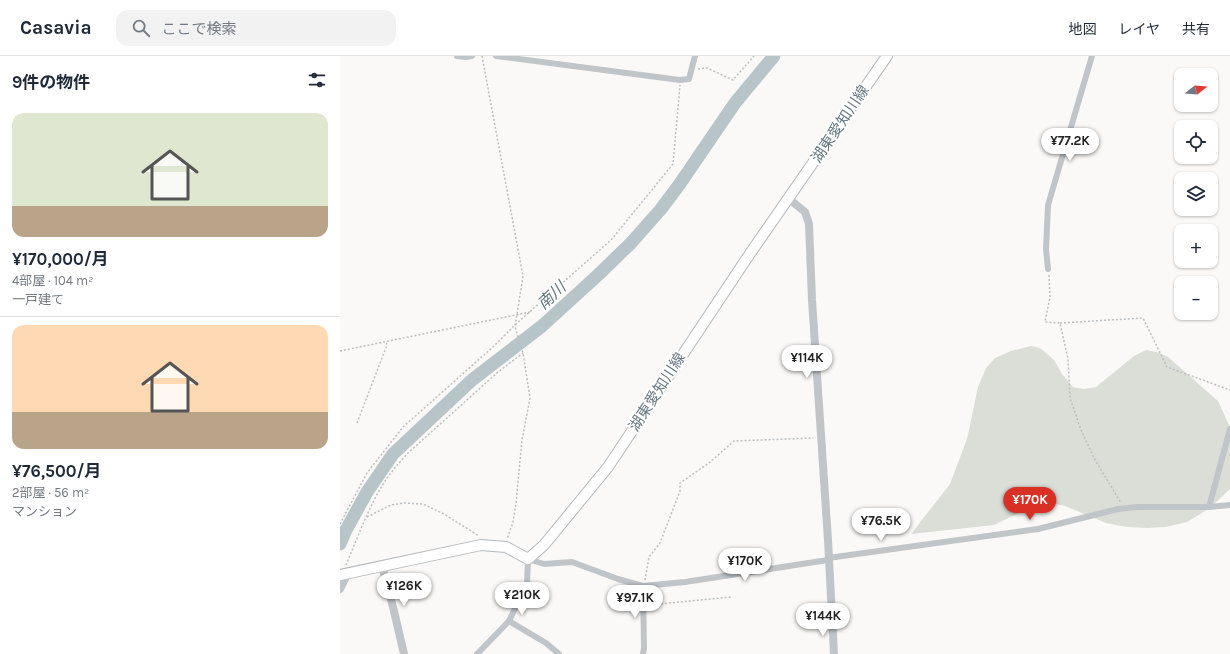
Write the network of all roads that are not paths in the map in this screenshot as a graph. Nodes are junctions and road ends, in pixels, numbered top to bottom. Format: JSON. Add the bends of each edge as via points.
{"nodes":[{"id":1,"x":457,"y":56,"type":"edge"},
{"id":2,"x":472,"y":56,"type":"edge"},
{"id":3,"x":496,"y":56,"type":"edge"},
{"id":4,"x":695,"y":56,"type":"edge"},
{"id":5,"x":887,"y":56,"type":"edge"},
{"id":6,"x":1092,"y":56,"type":"edge"},
{"id":7,"x":788,"y":198,"type":"junction"},
{"id":8,"x":1048,"y":269,"type":"road end"},
{"id":9,"x":1230,"y":429,"type":"edge"},
{"id":10,"x":1230,"y":505,"type":"edge"},
{"id":11,"x":1209,"y":507,"type":"junction"},
{"id":12,"x":528,"y":559,"type":"junction"},
{"id":13,"x":828,"y":559,"type":"junction"},
{"id":14,"x":382,"y":566,"type":"junction"},
{"id":15,"x":343,"y":574,"type":"edge"},
{"id":16,"x":643,"y":586,"type":"junction"},
{"id":17,"x":340,"y":589,"type":"edge"},
{"id":18,"x":509,"y":621,"type":"junction"},
{"id":19,"x":404,"y":654,"type":"edge"},
{"id":20,"x":477,"y":654,"type":"edge"},
{"id":21,"x":559,"y":654,"type":"edge"},
{"id":22,"x":643,"y":654,"type":"edge"},
{"id":23,"x":834,"y":654,"type":"edge"}],
"edges":[{"from":1,"to":2,"type":"street"},
{"from":3,"to":4,"type":"street","via":[[680,80],[689,79]]},
{"from":5,"to":7,"type":"main road","name":"湖東愛知川線"},
{"from":6,"to":8,"type":"street","via":[[1048,205]]},
{"from":7,"to":12,"type":"main road","name":"湖東愛知川線","via":[[608,467],[544,545]]},
{"from":7,"to":13,"type":"street","via":[[805,212],[809,224]]},
{"from":9,"to":11,"type":"street"},
{"from":10,"to":11,"type":"street"},
{"from":11,"to":13,"type":"street","via":[[1124,508],[1038,530]]},
{"from":12,"to":14,"type":"main road","via":[[506,547],[481,544]]},
{"from":12,"to":16,"type":"street","via":[[544,564],[572,562]]},
{"from":12,"to":18,"type":"street","via":[[527,584]]},
{"from":13,"to":16,"type":"street","via":[[686,582]]},
{"from":13,"to":23,"type":"street"},
{"from":14,"to":15,"type":"main road"},
{"from":14,"to":19,"type":"street"},
{"from":15,"to":17,"type":"street"},
{"from":16,"to":22,"type":"street"},
{"from":18,"to":20,"type":"street"},
{"from":18,"to":21,"type":"street","via":[[546,643]]}]}
